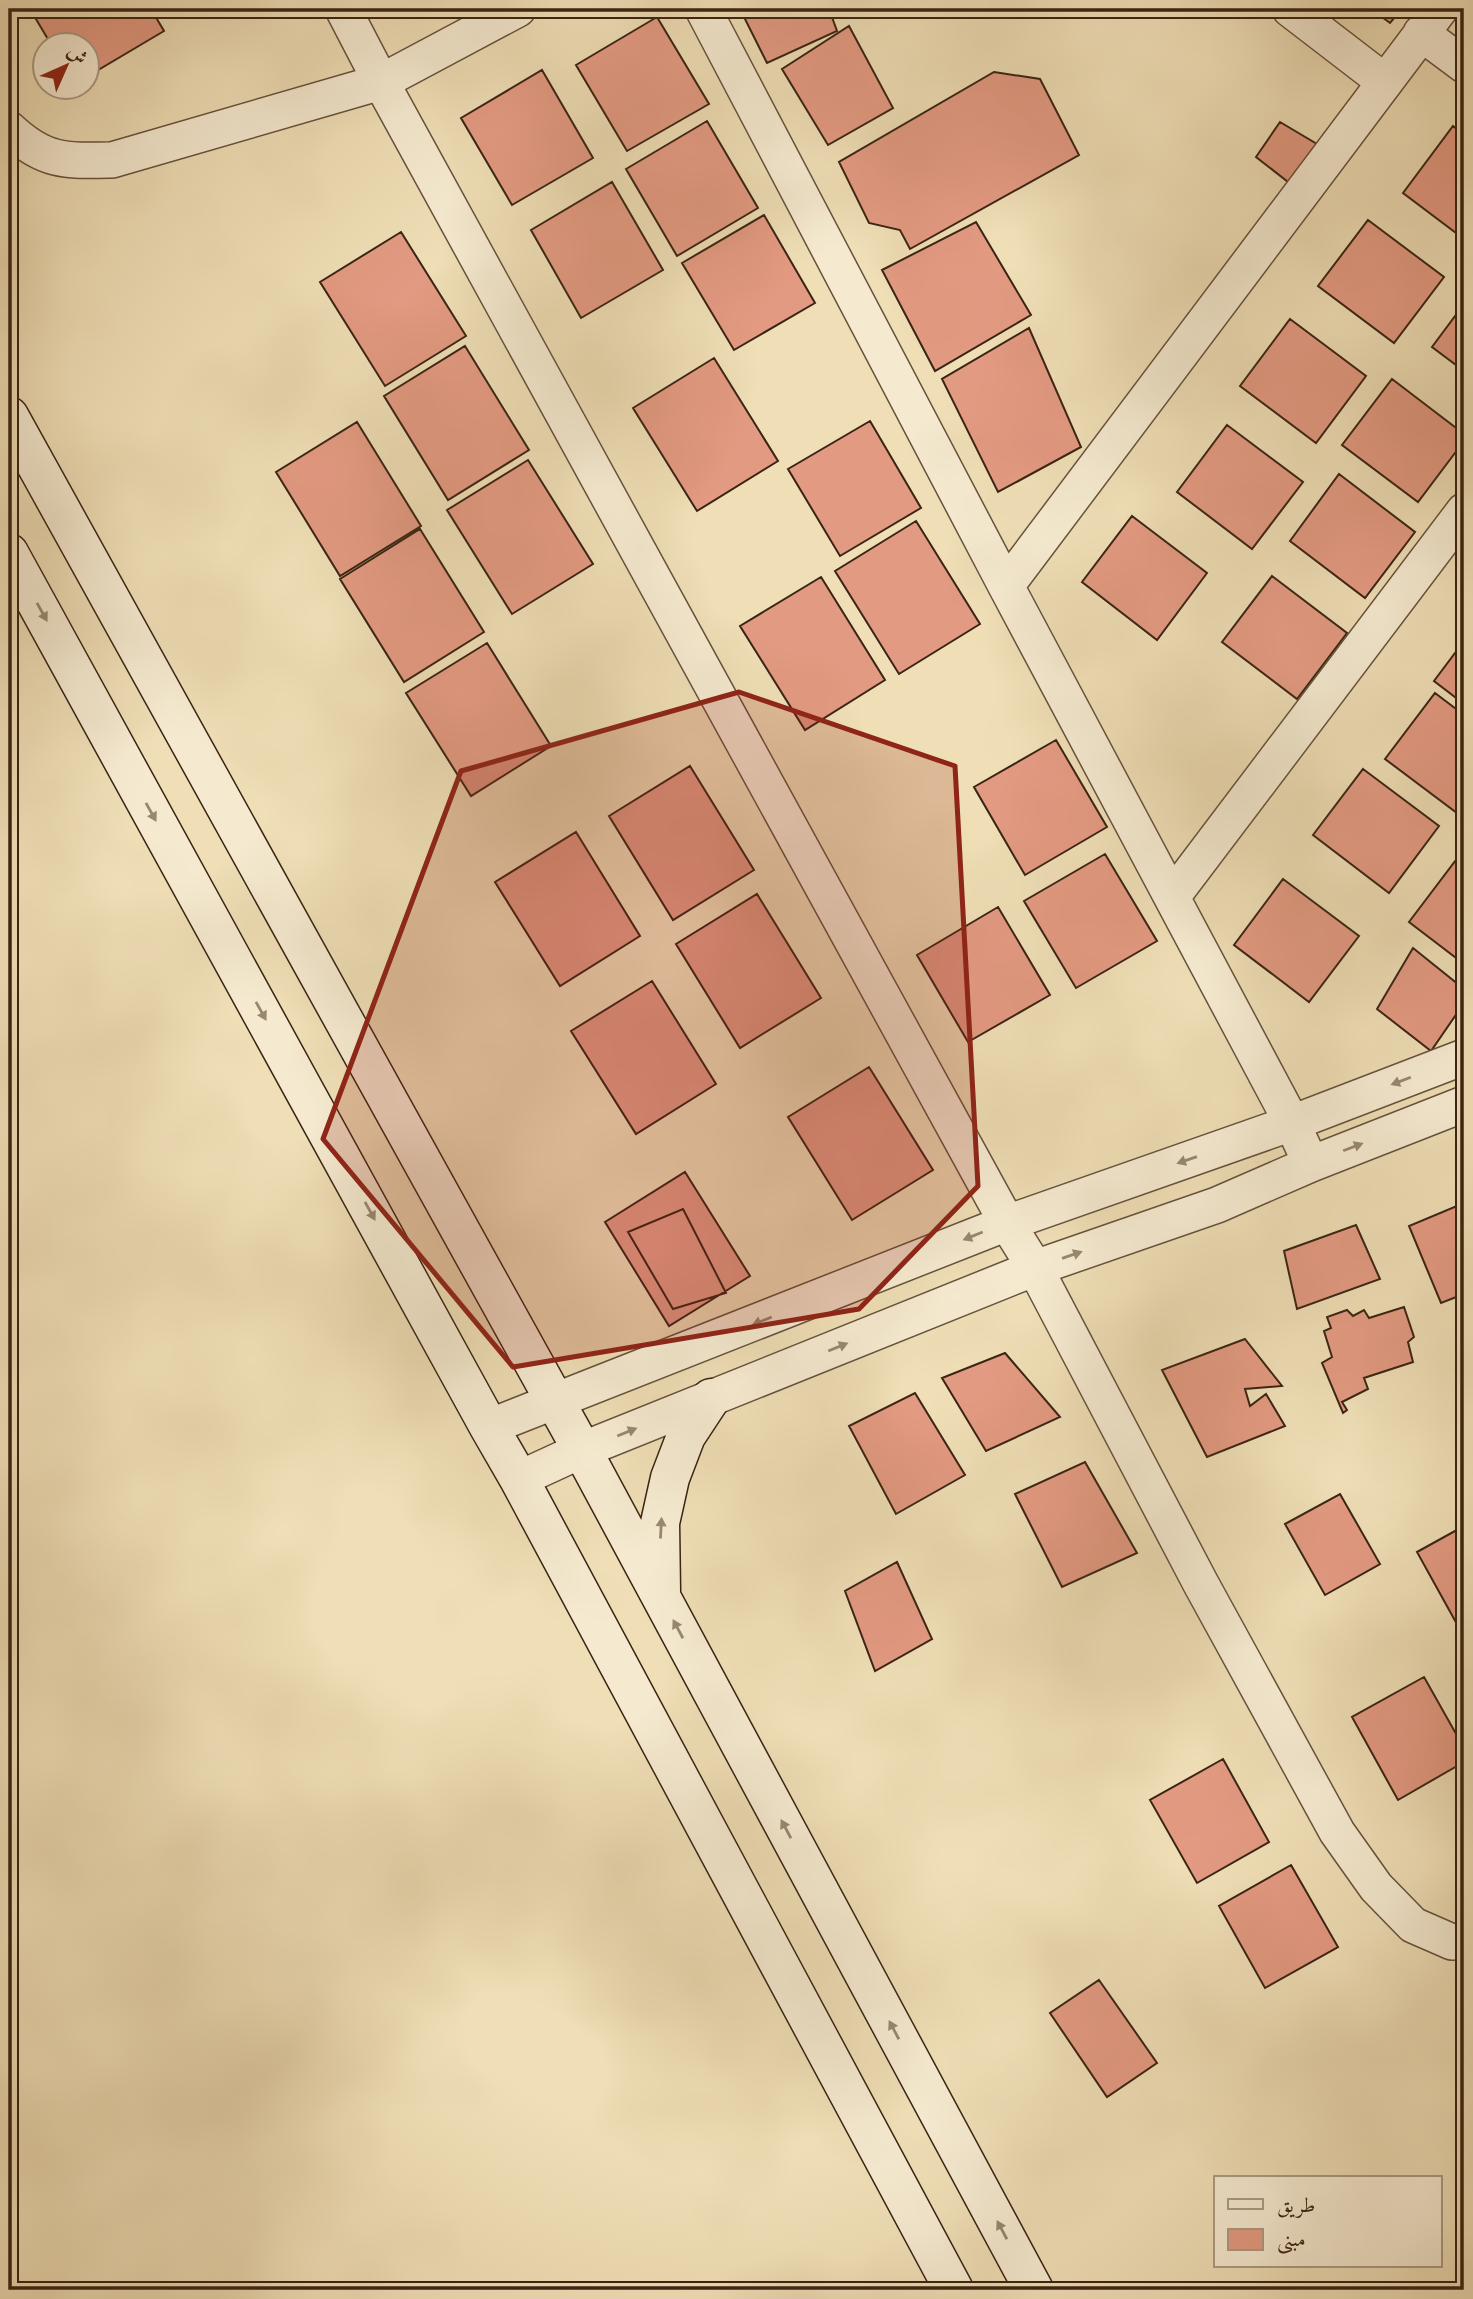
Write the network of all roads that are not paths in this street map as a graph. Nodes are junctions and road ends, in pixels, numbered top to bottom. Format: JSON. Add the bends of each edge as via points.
{"nodes":[{"id":1,"x":343,"y":9,"type":"edge"},
{"id":2,"x":518,"y":9,"type":"edge"},
{"id":3,"x":703,"y":9,"type":"edge"},
{"id":4,"x":1290,"y":9,"type":"edge"},
{"id":5,"x":1430,"y":21,"type":"edge"},
{"id":6,"x":1464,"y":65,"type":"edge"},
{"id":7,"x":381,"y":82,"type":"junction"},
{"id":8,"x":1385,"y":82,"type":"junction"},
{"id":9,"x":9,"y":129,"type":"edge"},
{"id":10,"x":9,"y":416,"type":"edge"},
{"id":11,"x":1464,"y":511,"type":"edge"},
{"id":12,"x":9,"y":552,"type":"edge"},
{"id":13,"x":1006,"y":586,"type":"junction"},
{"id":14,"x":1172,"y":897,"type":"junction"},
{"id":15,"x":1464,"y":1057,"type":"edge"},
{"id":16,"x":1464,"y":1104,"type":"edge"},
{"id":17,"x":1292,"y":1123,"type":"junction"},
{"id":18,"x":1311,"y":1164,"type":"junction"},
{"id":19,"x":1007,"y":1223,"type":"junction"},
{"id":20,"x":1035,"y":1268,"type":"junction"},
{"id":21,"x":711,"y":1398,"type":"junction"},
{"id":22,"x":554,"y":1403,"type":"junction"},
{"id":23,"x":489,"y":1427,"type":"junction"},
{"id":24,"x":582,"y":1450,"type":"junction"},
{"id":25,"x":519,"y":1479,"type":"junction"},
{"id":26,"x":661,"y":1596,"type":"junction"},
{"id":27,"x":1464,"y":1941,"type":"edge"},
{"id":28,"x":954,"y":2290,"type":"edge"},
{"id":29,"x":1034,"y":2290,"type":"edge"}],
"edges":[{"from":1,"to":7,"type":"street"},
{"from":2,"to":7,"type":"street"},
{"from":3,"to":13,"type":"street"},
{"from":4,"to":8,"type":"street"},
{"from":5,"to":6,"type":"street"},
{"from":5,"to":8,"type":"street"},
{"from":7,"to":9,"type":"street","via":[[112,160],[46,156]]},
{"from":7,"to":19,"type":"street"},
{"from":8,"to":13,"type":"street"},
{"from":10,"to":22,"type":"street"},
{"from":11,"to":14,"type":"street"},
{"from":12,"to":23,"type":"street","one_way":true},
{"from":13,"to":14,"type":"street"},
{"from":14,"to":17,"type":"street"},
{"from":15,"to":17,"type":"street","one_way":true},
{"from":18,"to":16,"type":"street","one_way":true},
{"from":17,"to":18,"type":"street"},
{"from":17,"to":19,"type":"street","one_way":true},
{"from":20,"to":18,"type":"street","one_way":true,"via":[[1217,1205]]},
{"from":19,"to":20,"type":"street"},
{"from":19,"to":22,"type":"street","one_way":true},
{"from":21,"to":20,"type":"street","one_way":true},
{"from":20,"to":27,"type":"street","via":[[1200,1584],[1337,1832],[1376,1887],[1413,1925],[1452,1942]]},
{"from":24,"to":21,"type":"street","one_way":true},
{"from":26,"to":21,"type":"street","one_way":true,"via":[[660,1523],[670,1478],[686,1436]]},
{"from":22,"to":23,"type":"street"},
{"from":22,"to":24,"type":"street"},
{"from":23,"to":25,"type":"street"},
{"from":24,"to":25,"type":"street"},
{"from":24,"to":26,"type":"street"},
{"from":25,"to":28,"type":"street"},
{"from":29,"to":26,"type":"street","one_way":true}]}
